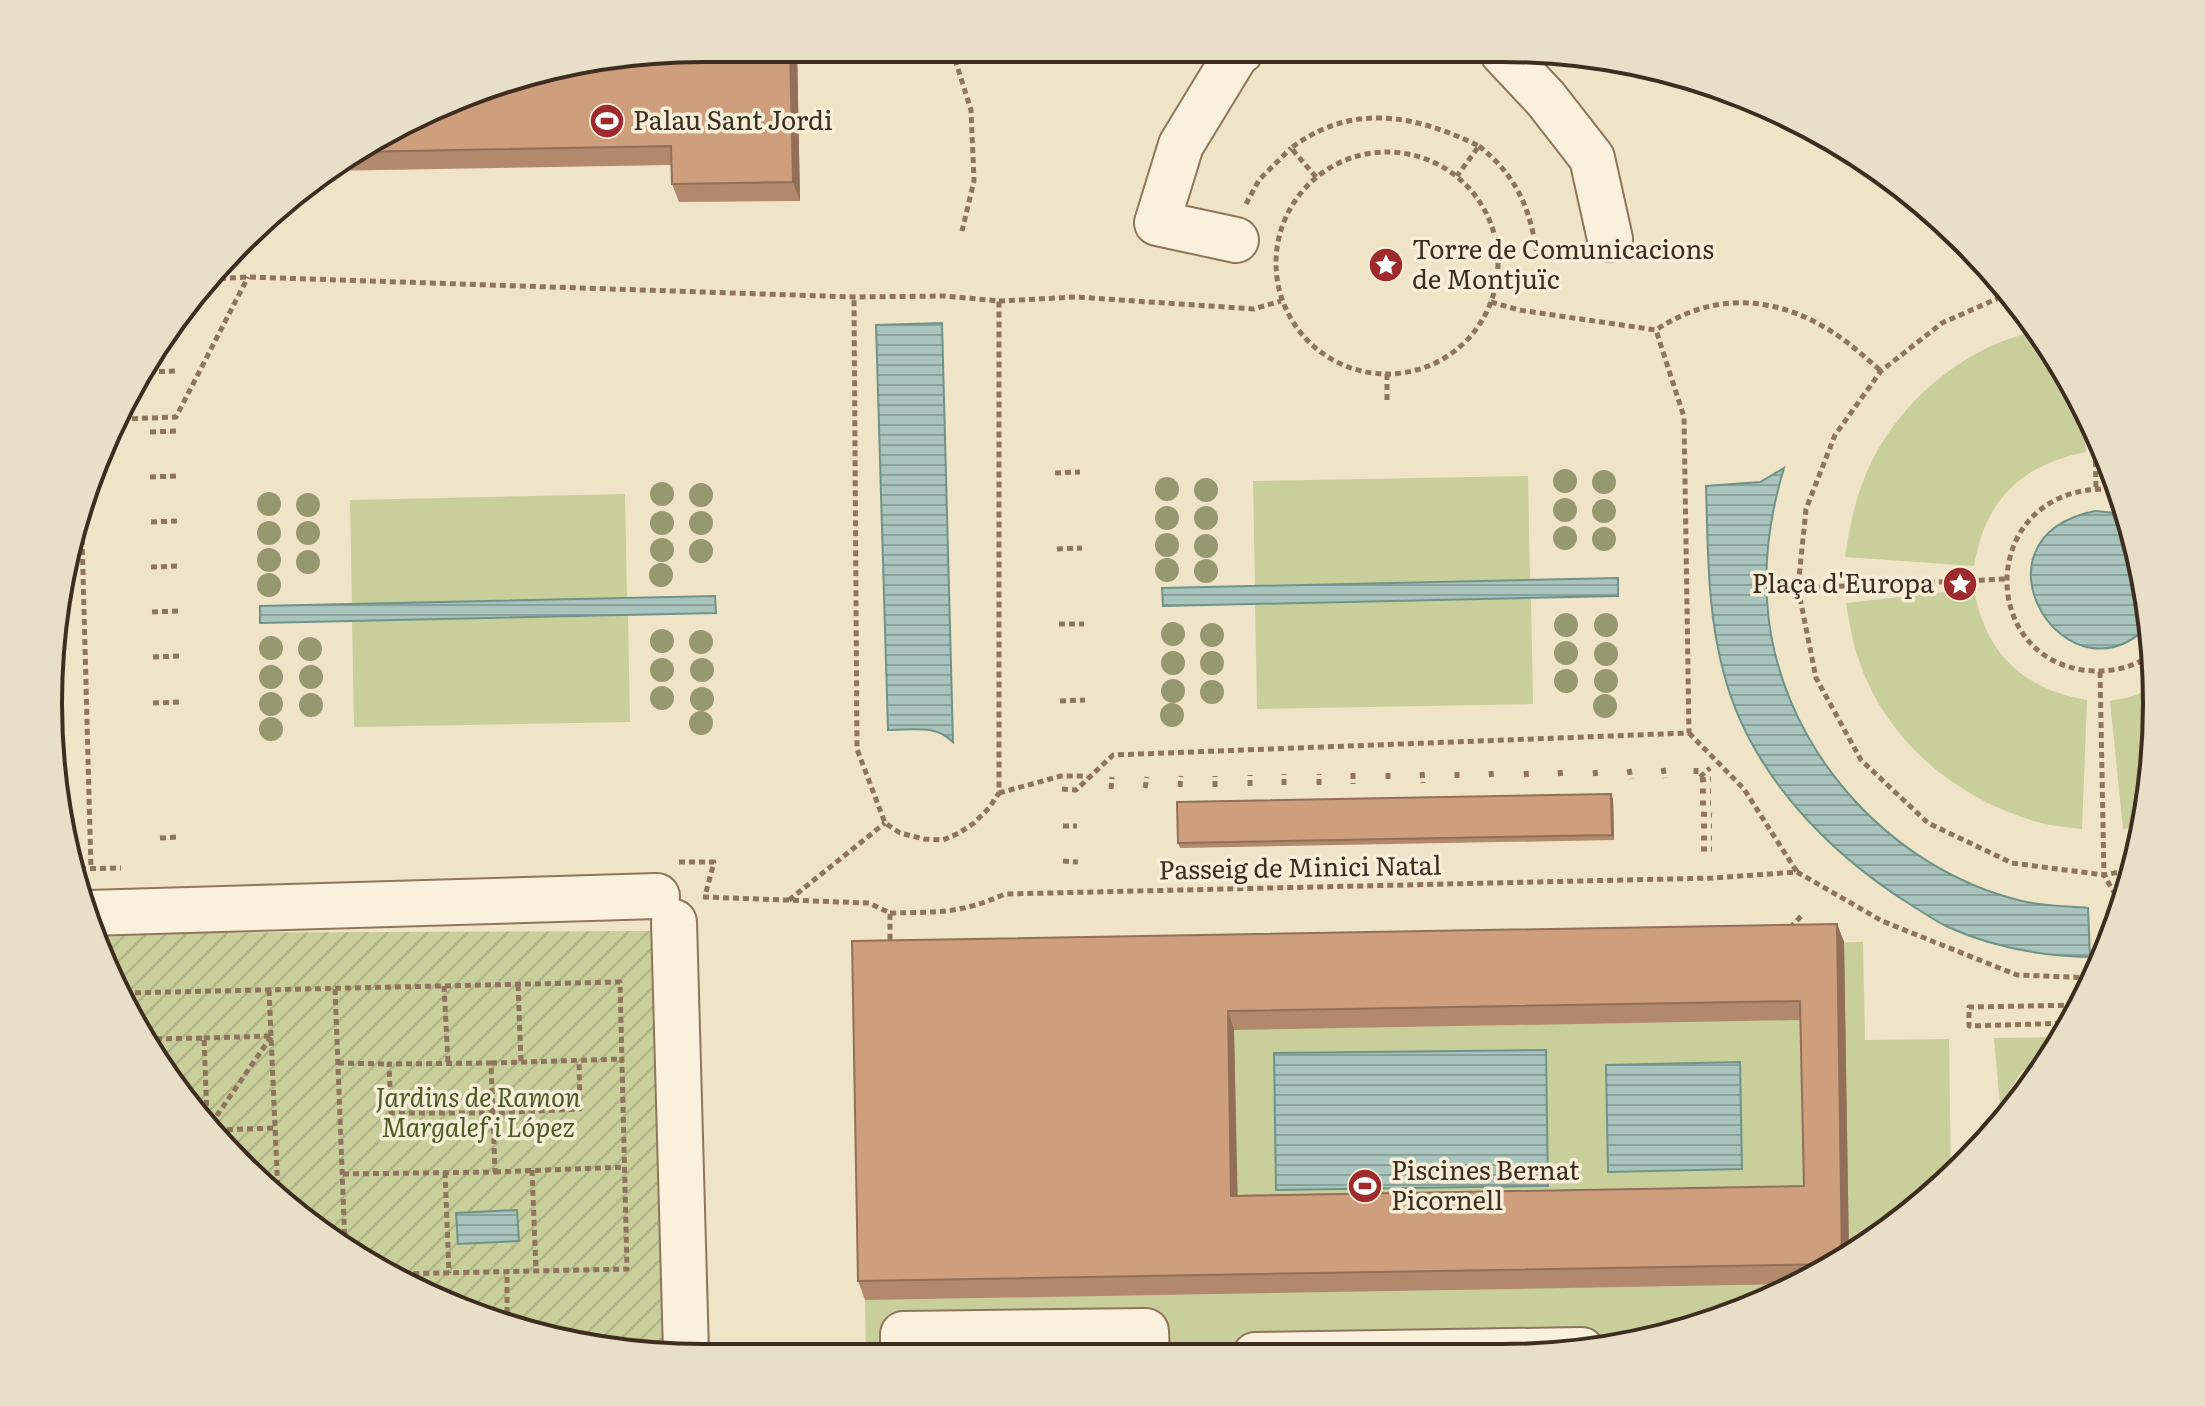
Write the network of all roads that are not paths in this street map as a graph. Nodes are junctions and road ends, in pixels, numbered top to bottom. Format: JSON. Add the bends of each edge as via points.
{"nodes":[{"id":1,"x":1232,"y":62,"type":"edge"},
{"id":2,"x":1512,"y":62,"type":"edge"},
{"id":3,"x":1240,"y":225,"type":"road end"},
{"id":4,"x":1610,"y":239,"type":"dead end"},
{"id":5,"x":98,"y":913,"type":"edge"},
{"id":6,"x":1082,"y":1343,"type":"edge"},
{"id":7,"x":686,"y":1344,"type":"edge"},
{"id":8,"x":903,"y":1344,"type":"edge"},
{"id":9,"x":995,"y":1344,"type":"edge"},
{"id":10,"x":1147,"y":1344,"type":"edge"}],
"edges":[{"from":1,"to":3,"type":"street","via":[[1181,145],[1157,223]]},
{"from":2,"to":4,"type":"street","via":[[1592,158]]},
{"from":5,"to":7,"type":"street","via":[[665,909]]},
{"from":6,"to":9,"type":"street"},
{"from":6,"to":10,"type":"street","via":[[1146,1331]]},
{"from":8,"to":9,"type":"street","via":[[903,1334]]}]}
